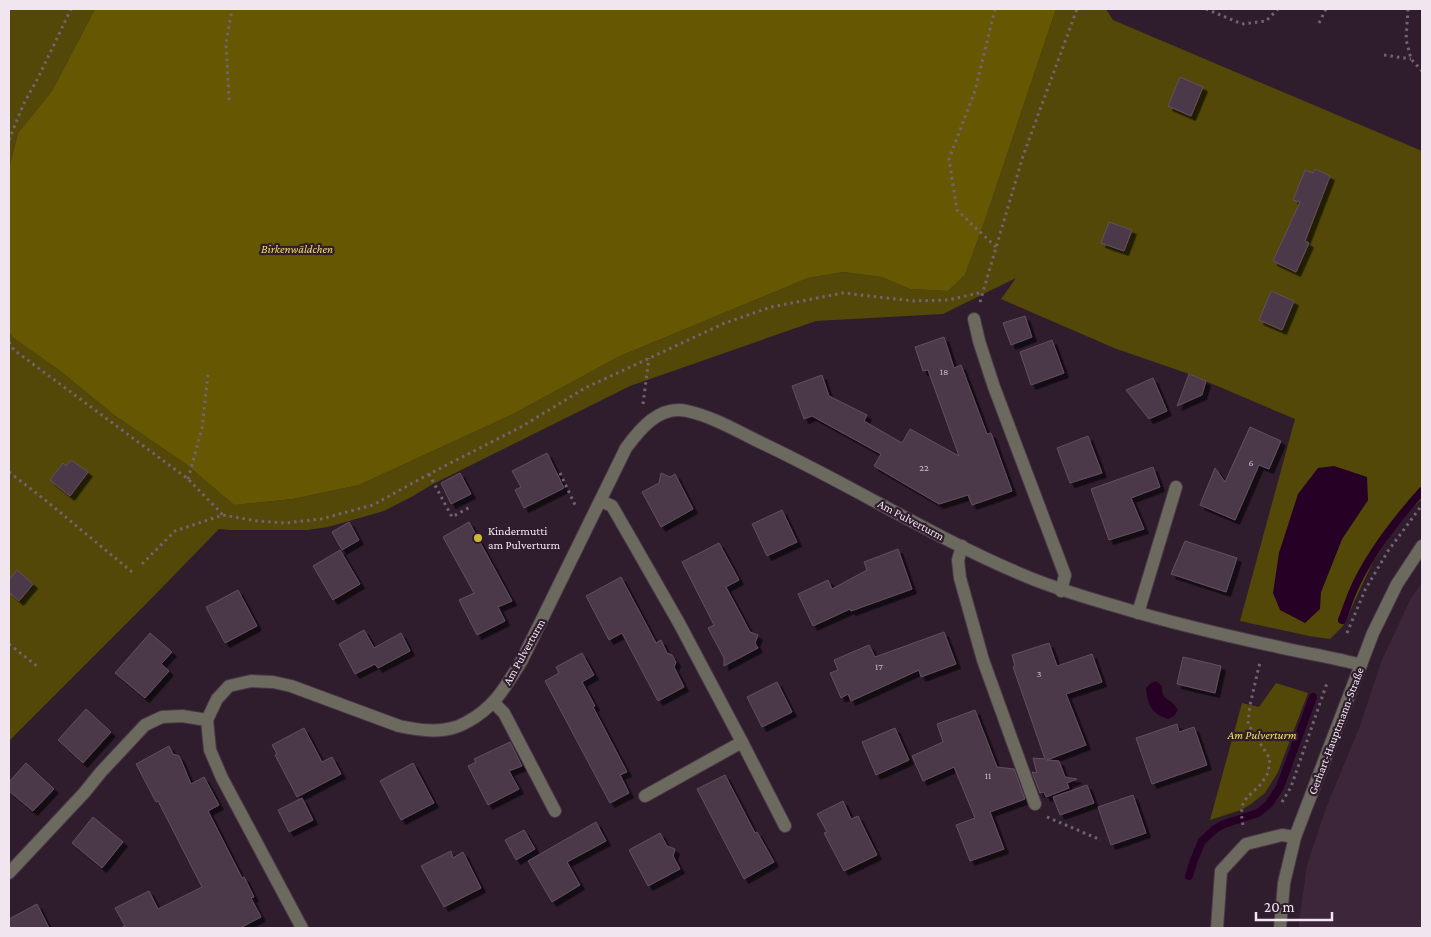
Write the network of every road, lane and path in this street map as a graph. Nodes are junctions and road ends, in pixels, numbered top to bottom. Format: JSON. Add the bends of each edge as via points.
{"nodes":[{"id":1,"x":71,"y":9,"type":"edge"},
{"id":2,"x":232,"y":9,"type":"edge"},
{"id":3,"x":995,"y":9,"type":"edge"},
{"id":4,"x":1077,"y":9,"type":"edge"},
{"id":5,"x":1206,"y":9,"type":"edge"},
{"id":6,"x":1278,"y":9,"type":"edge"},
{"id":7,"x":1326,"y":9,"type":"edge"},
{"id":8,"x":1408,"y":9,"type":"edge"},
{"id":9,"x":1319,"y":23,"type":"dead end"},
{"id":10,"x":1384,"y":55,"type":"dead end"},
{"id":11,"x":1411,"y":59,"type":"junction"},
{"id":12,"x":1422,"y":70,"type":"edge"},
{"id":13,"x":229,"y":100,"type":"dead end"},
{"id":14,"x":9,"y":135,"type":"edge"},
{"id":15,"x":9,"y":140,"type":"edge"},
{"id":16,"x":996,"y":247,"type":"junction"},
{"id":17,"x":983,"y":292,"type":"junction"},
{"id":18,"x":974,"y":319,"type":"joint"},
{"id":19,"x":9,"y":342,"type":"edge"},
{"id":20,"x":649,"y":358,"type":"junction"},
{"id":21,"x":208,"y":373,"type":"dead end"},
{"id":22,"x":643,"y":404,"type":"dead end"},
{"id":23,"x":9,"y":472,"type":"edge"},
{"id":24,"x":560,"y":473,"type":"dead end"},
{"id":25,"x":429,"y":474,"type":"junction"},
{"id":26,"x":188,"y":479,"type":"junction"},
{"id":27,"x":1176,"y":487,"type":"dead end"},
{"id":28,"x":601,"y":501,"type":"junction"},
{"id":29,"x":1422,"y":505,"type":"edge"},
{"id":30,"x":470,"y":507,"type":"dead end"},
{"id":31,"x":578,"y":513,"type":"dead end"},
{"id":32,"x":223,"y":514,"type":"junction"},
{"id":33,"x":962,"y":546,"type":"junction"},
{"id":34,"x":1422,"y":546,"type":"edge"},
{"id":35,"x":142,"y":564,"type":"dead end"},
{"id":36,"x":132,"y":572,"type":"dead end"},
{"id":37,"x":1061,"y":591,"type":"junction"},
{"id":38,"x":1138,"y":613,"type":"junction"},
{"id":39,"x":1347,"y":633,"type":"dead end"},
{"id":40,"x":9,"y":644,"type":"edge"},
{"id":41,"x":1261,"y":656,"type":"dead end"},
{"id":42,"x":1361,"y":665,"type":"junction"},
{"id":43,"x":38,"y":667,"type":"dead end"},
{"id":44,"x":1327,"y":683,"type":"dead end"},
{"id":45,"x":494,"y":703,"type":"junction"},
{"id":46,"x":207,"y":720,"type":"junction"},
{"id":47,"x":742,"y":742,"type":"junction"},
{"id":48,"x":645,"y":796,"type":"dead end"},
{"id":49,"x":1282,"y":802,"type":"dead end"},
{"id":50,"x":1038,"y":809,"type":"joint"},
{"id":51,"x":555,"y":811,"type":"dead end"},
{"id":52,"x":1242,"y":822,"type":"dead end"},
{"id":53,"x":785,"y":826,"type":"dead end"},
{"id":54,"x":1295,"y":837,"type":"junction"},
{"id":55,"x":1101,"y":840,"type":"dead end"},
{"id":56,"x":9,"y":874,"type":"edge"},
{"id":57,"x":302,"y":928,"type":"edge"},
{"id":58,"x":1217,"y":928,"type":"edge"},
{"id":59,"x":1280,"y":928,"type":"edge"}],
"edges":[{"from":1,"to":14,"type":"path"},
{"from":2,"to":13,"type":"path","via":[[226,44]]},
{"from":3,"to":16,"type":"path","via":[[975,91],[949,160],[957,210]]},
{"from":4,"to":16,"type":"path","via":[[1023,156]]},
{"from":5,"to":6,"type":"path","via":[[1242,24],[1266,21]]},
{"from":7,"to":9,"type":"path"},
{"from":8,"to":11,"type":"path","via":[[1406,39]]},
{"from":10,"to":11,"type":"path"},
{"from":11,"to":12,"type":"path"},
{"from":14,"to":15,"type":"path"},
{"from":16,"to":17,"type":"path"},
{"from":17,"to":18,"type":"path"},
{"from":17,"to":20,"type":"path","via":[[948,300],[914,301],[843,293],[771,308],[725,323]]},
{"from":18,"to":37,"type":"street","via":[[994,387],[1065,575]]},
{"from":19,"to":26,"type":"path","via":[[14,350]]},
{"from":20,"to":22,"type":"path"},
{"from":20,"to":25,"type":"path","via":[[585,388],[521,427]]},
{"from":21,"to":26,"type":"path","via":[[202,428]]},
{"from":23,"to":36,"type":"path"},
{"from":24,"to":31,"type":"path"},
{"from":25,"to":30,"type":"path","via":[[452,517]]},
{"from":25,"to":32,"type":"path","via":[[372,505],[322,519],[286,523]]},
{"from":26,"to":32,"type":"path"},
{"from":27,"to":38,"type":"street"},
{"from":28,"to":33,"type":"street","name":"Am Pulverturm","via":[[626,448],[642,427],[669,410],[685,410],[808,465]]},
{"from":28,"to":45,"type":"street","name":"Am Pulverturm","via":[[522,660]]},
{"from":28,"to":47,"type":"street","via":[[612,506]]},
{"from":29,"to":39,"type":"path","via":[[1388,551]]},
{"from":32,"to":35,"type":"path","via":[[175,531]]},
{"from":33,"to":37,"type":"street","name":"Am Pulverturm"},
{"from":33,"to":50,"type":"street","via":[[958,560],[960,578],[983,660]]},
{"from":34,"to":42,"type":"street","name":"Gerhart-Hauptmann-Straße","via":[[1397,584]]},
{"from":37,"to":38,"type":"street","name":"Am Pulverturm"},
{"from":38,"to":42,"type":"street","name":"Am Pulverturm"},
{"from":40,"to":43,"type":"path"},
{"from":41,"to":52,"type":"path","via":[[1248,724],[1270,759],[1266,777],[1242,804]]},
{"from":42,"to":54,"type":"street","name":"Gerhart-Hauptmann-Straße"},
{"from":44,"to":49,"type":"path","via":[[1291,786]]},
{"from":45,"to":46,"type":"street","name":"Am Pulverturm","via":[[457,727],[417,730],[291,686],[251,681],[229,686],[217,699]]},
{"from":45,"to":51,"type":"street","via":[[504,714]]},
{"from":46,"to":56,"type":"street","via":[[162,717],[145,725]]},
{"from":46,"to":57,"type":"street","via":[[210,750],[222,778]]},
{"from":47,"to":48,"type":"street"},
{"from":47,"to":53,"type":"street"},
{"from":50,"to":55,"type":"path"},
{"from":54,"to":58,"type":"street","via":[[1282,835],[1246,844],[1221,871]]},
{"from":54,"to":59,"type":"street","name":"Gerhart-Hauptmann-Straße","via":[[1284,883]]}]}
